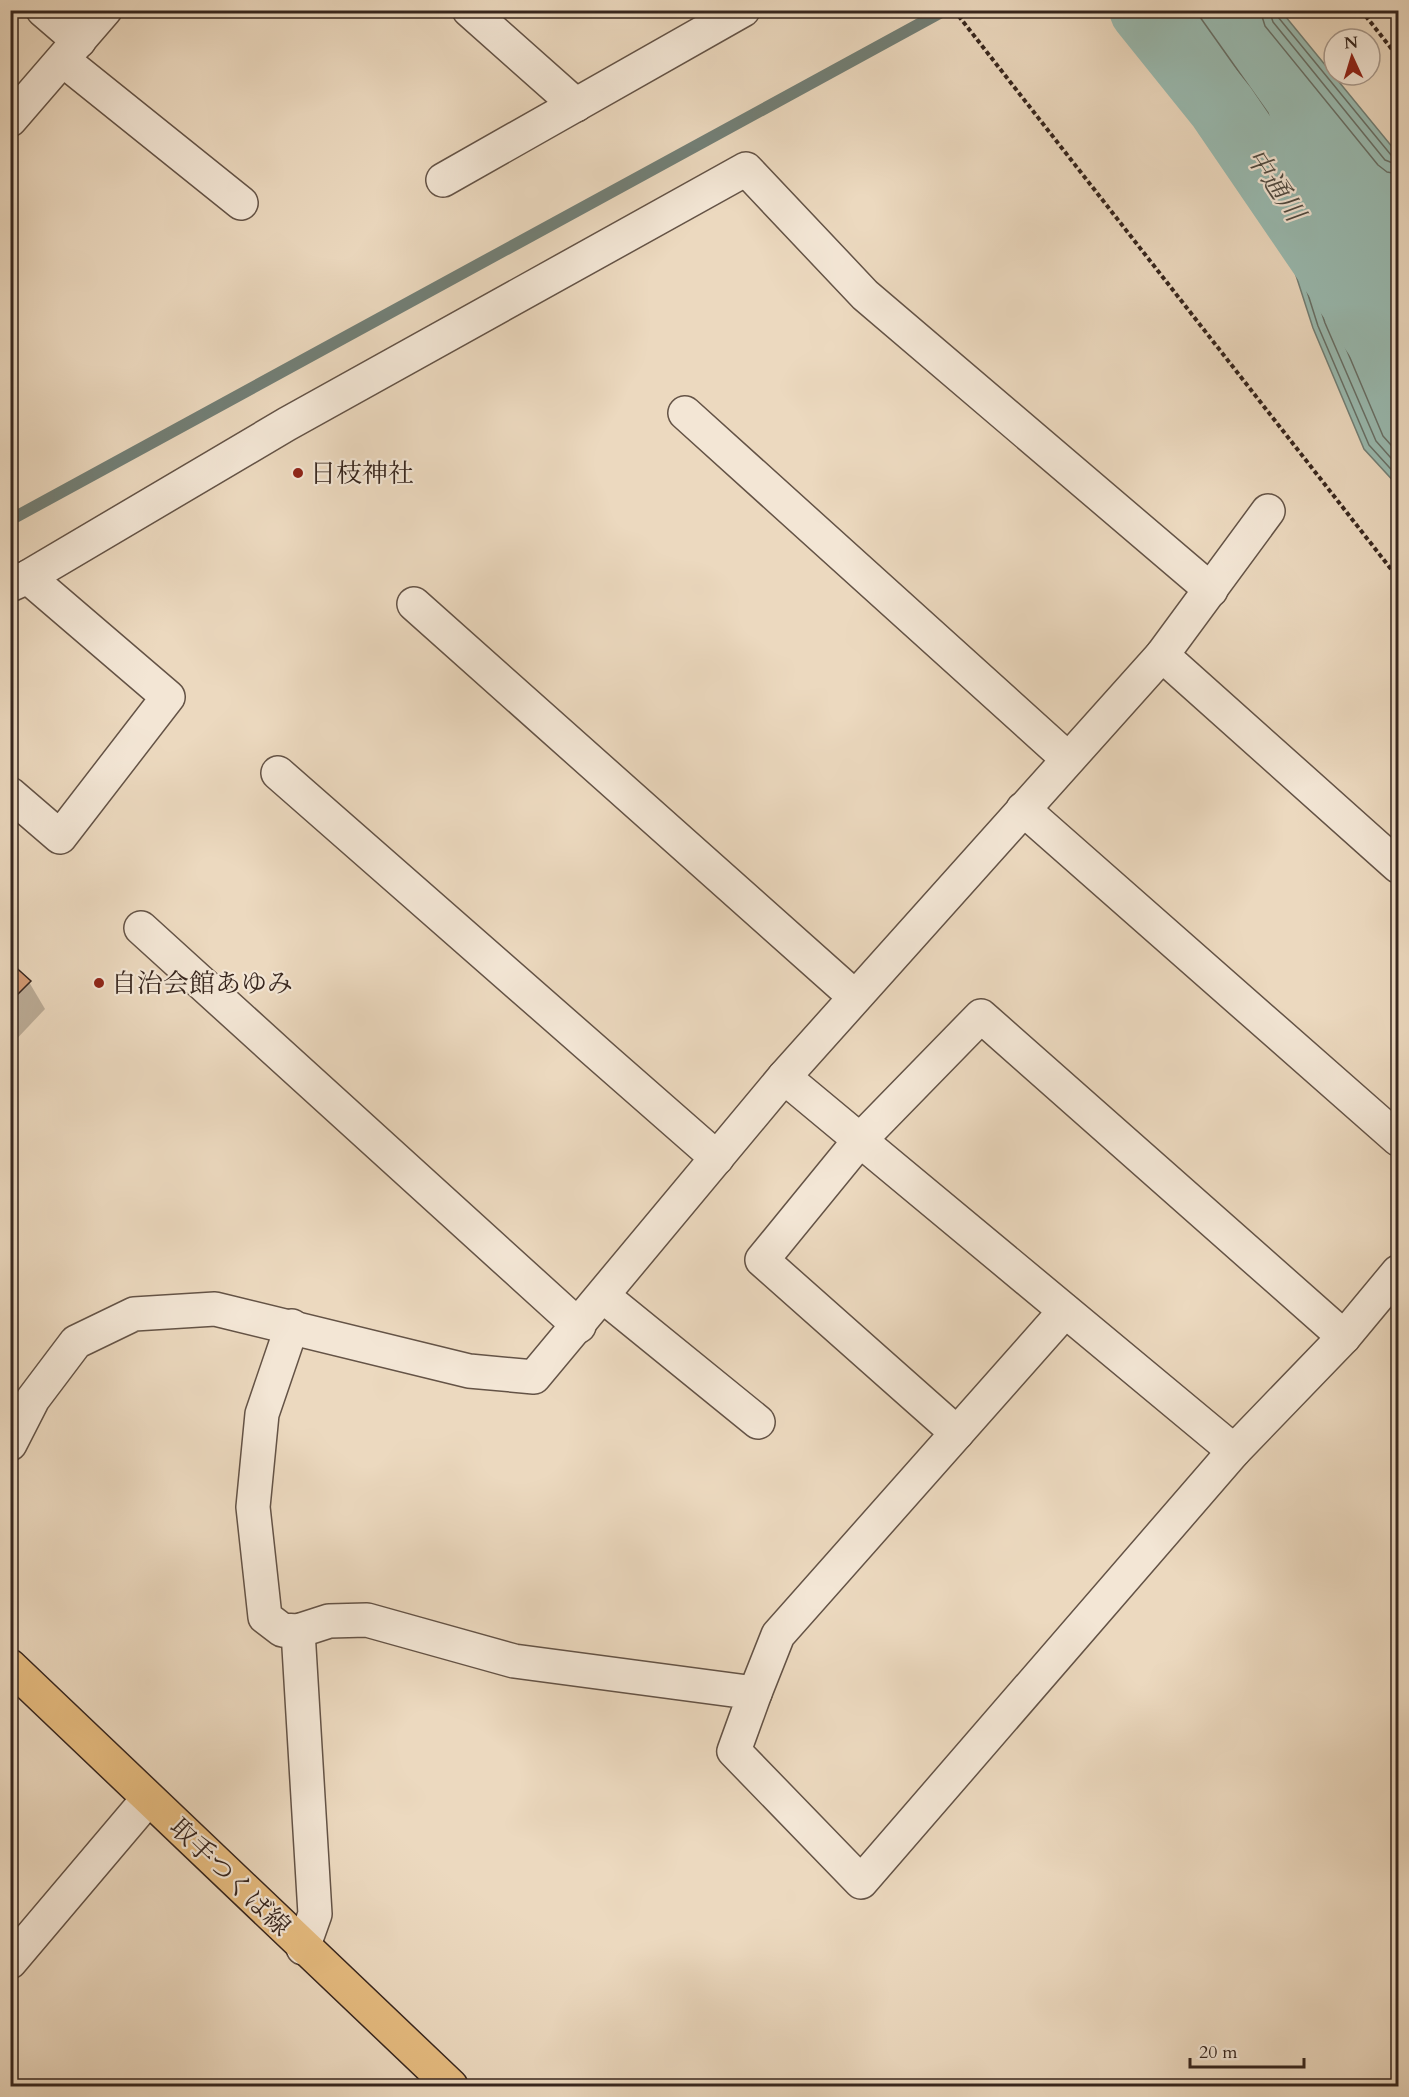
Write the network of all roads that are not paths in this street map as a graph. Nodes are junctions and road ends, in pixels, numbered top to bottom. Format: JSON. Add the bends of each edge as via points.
{"nodes":[{"id":1,"x":43,"y":10,"type":"edge"},
{"id":2,"x":105,"y":10,"type":"edge"},
{"id":3,"x":469,"y":10,"type":"edge"},
{"id":4,"x":743,"y":10,"type":"edge"},
{"id":5,"x":71,"y":51,"type":"junction"},
{"id":6,"x":576,"y":105,"type":"junction"},
{"id":7,"x":10,"y":120,"type":"edge"},
{"id":8,"x":443,"y":180,"type":"dead end"},
{"id":9,"x":241,"y":203,"type":"dead end"},
{"id":10,"x":685,"y":413,"type":"dead end"},
{"id":11,"x":1268,"y":511,"type":"dead end"},
{"id":12,"x":19,"y":581,"type":"edge"},
{"id":13,"x":1211,"y":590,"type":"junction"},
{"id":14,"x":414,"y":604,"type":"dead end"},
{"id":15,"x":1162,"y":655,"type":"junction"},
{"id":16,"x":1068,"y":759,"type":"junction"},
{"id":17,"x":278,"y":773,"type":"dead end"},
{"id":18,"x":10,"y":795,"type":"edge"},
{"id":19,"x":1023,"y":809,"type":"junction"},
{"id":20,"x":1398,"y":866,"type":"edge"},
{"id":21,"x":141,"y":928,"type":"dead end"},
{"id":22,"x":855,"y":997,"type":"junction"},
{"id":23,"x":784,"y":1077,"type":"junction"},
{"id":24,"x":1398,"y":1139,"type":"edge"},
{"id":25,"x":860,"y":1140,"type":"junction"},
{"id":26,"x":717,"y":1158,"type":"junction"},
{"id":27,"x":1398,"y":1272,"type":"edge"},
{"id":28,"x":603,"y":1296,"type":"junction"},
{"id":29,"x":1065,"y":1311,"type":"junction"},
{"id":30,"x":292,"y":1326,"type":"junction"},
{"id":31,"x":579,"y":1326,"type":"junction"},
{"id":32,"x":1344,"y":1337,"type":"junction"},
{"id":33,"x":758,"y":1422,"type":"dead end"},
{"id":34,"x":957,"y":1433,"type":"junction"},
{"id":35,"x":10,"y":1444,"type":"edge"},
{"id":36,"x":1234,"y":1451,"type":"junction"},
{"id":37,"x":298,"y":1631,"type":"junction"},
{"id":38,"x":10,"y":1666,"type":"edge"},
{"id":39,"x":755,"y":1693,"type":"junction"},
{"id":40,"x":148,"y":1798,"type":"junction"},
{"id":41,"x":303,"y":1948,"type":"junction"},
{"id":42,"x":10,"y":1962,"type":"edge"},
{"id":43,"x":451,"y":2086,"type":"edge"}],
"edges":[{"from":1,"to":5,"type":"street"},
{"from":2,"to":5,"type":"street"},
{"from":3,"to":6,"type":"street"},
{"from":4,"to":6,"type":"street"},
{"from":5,"to":7,"type":"street"},
{"from":5,"to":9,"type":"street"},
{"from":6,"to":8,"type":"street"},
{"from":10,"to":16,"type":"street"},
{"from":11,"to":13,"type":"street"},
{"from":12,"to":13,"type":"street","via":[[287,424],[746,169],[865,295]]},
{"from":12,"to":18,"type":"street","via":[[168,697],[60,837]]},
{"from":13,"to":15,"type":"street"},
{"from":14,"to":22,"type":"street"},
{"from":15,"to":16,"type":"street"},
{"from":15,"to":20,"type":"street"},
{"from":16,"to":19,"type":"street"},
{"from":17,"to":26,"type":"street"},
{"from":19,"to":22,"type":"street"},
{"from":19,"to":24,"type":"street"},
{"from":21,"to":31,"type":"street"},
{"from":22,"to":23,"type":"street"},
{"from":23,"to":25,"type":"street"},
{"from":23,"to":26,"type":"street"},
{"from":25,"to":29,"type":"street"},
{"from":25,"to":32,"type":"street","via":[[981,1016]]},
{"from":25,"to":34,"type":"street","via":[[762,1260]]},
{"from":26,"to":28,"type":"street"},
{"from":27,"to":32,"type":"street"},
{"from":28,"to":31,"type":"street"},
{"from":28,"to":33,"type":"street"},
{"from":29,"to":34,"type":"street"},
{"from":29,"to":36,"type":"street"},
{"from":30,"to":31,"type":"street","via":[[469,1371],[534,1377]]},
{"from":30,"to":35,"type":"street","via":[[215,1309],[134,1314],[76,1342],[33,1399]]},
{"from":30,"to":37,"type":"street","via":[[262,1414],[253,1507],[265,1617],[282,1630]]},
{"from":32,"to":36,"type":"street"},
{"from":34,"to":39,"type":"street","via":[[778,1635]]},
{"from":36,"to":39,"type":"street","via":[[861,1882],[734,1751]]},
{"from":37,"to":39,"type":"street","via":[[329,1621],[367,1620],[514,1661]]},
{"from":37,"to":41,"type":"street","via":[[315,1914]]},
{"from":38,"to":40,"type":"main road","name":"取手つくば線"},
{"from":40,"to":41,"type":"main road","name":"取手つくば線"},
{"from":40,"to":42,"type":"street"},
{"from":41,"to":43,"type":"main road","name":"取手つくば線"}]}
